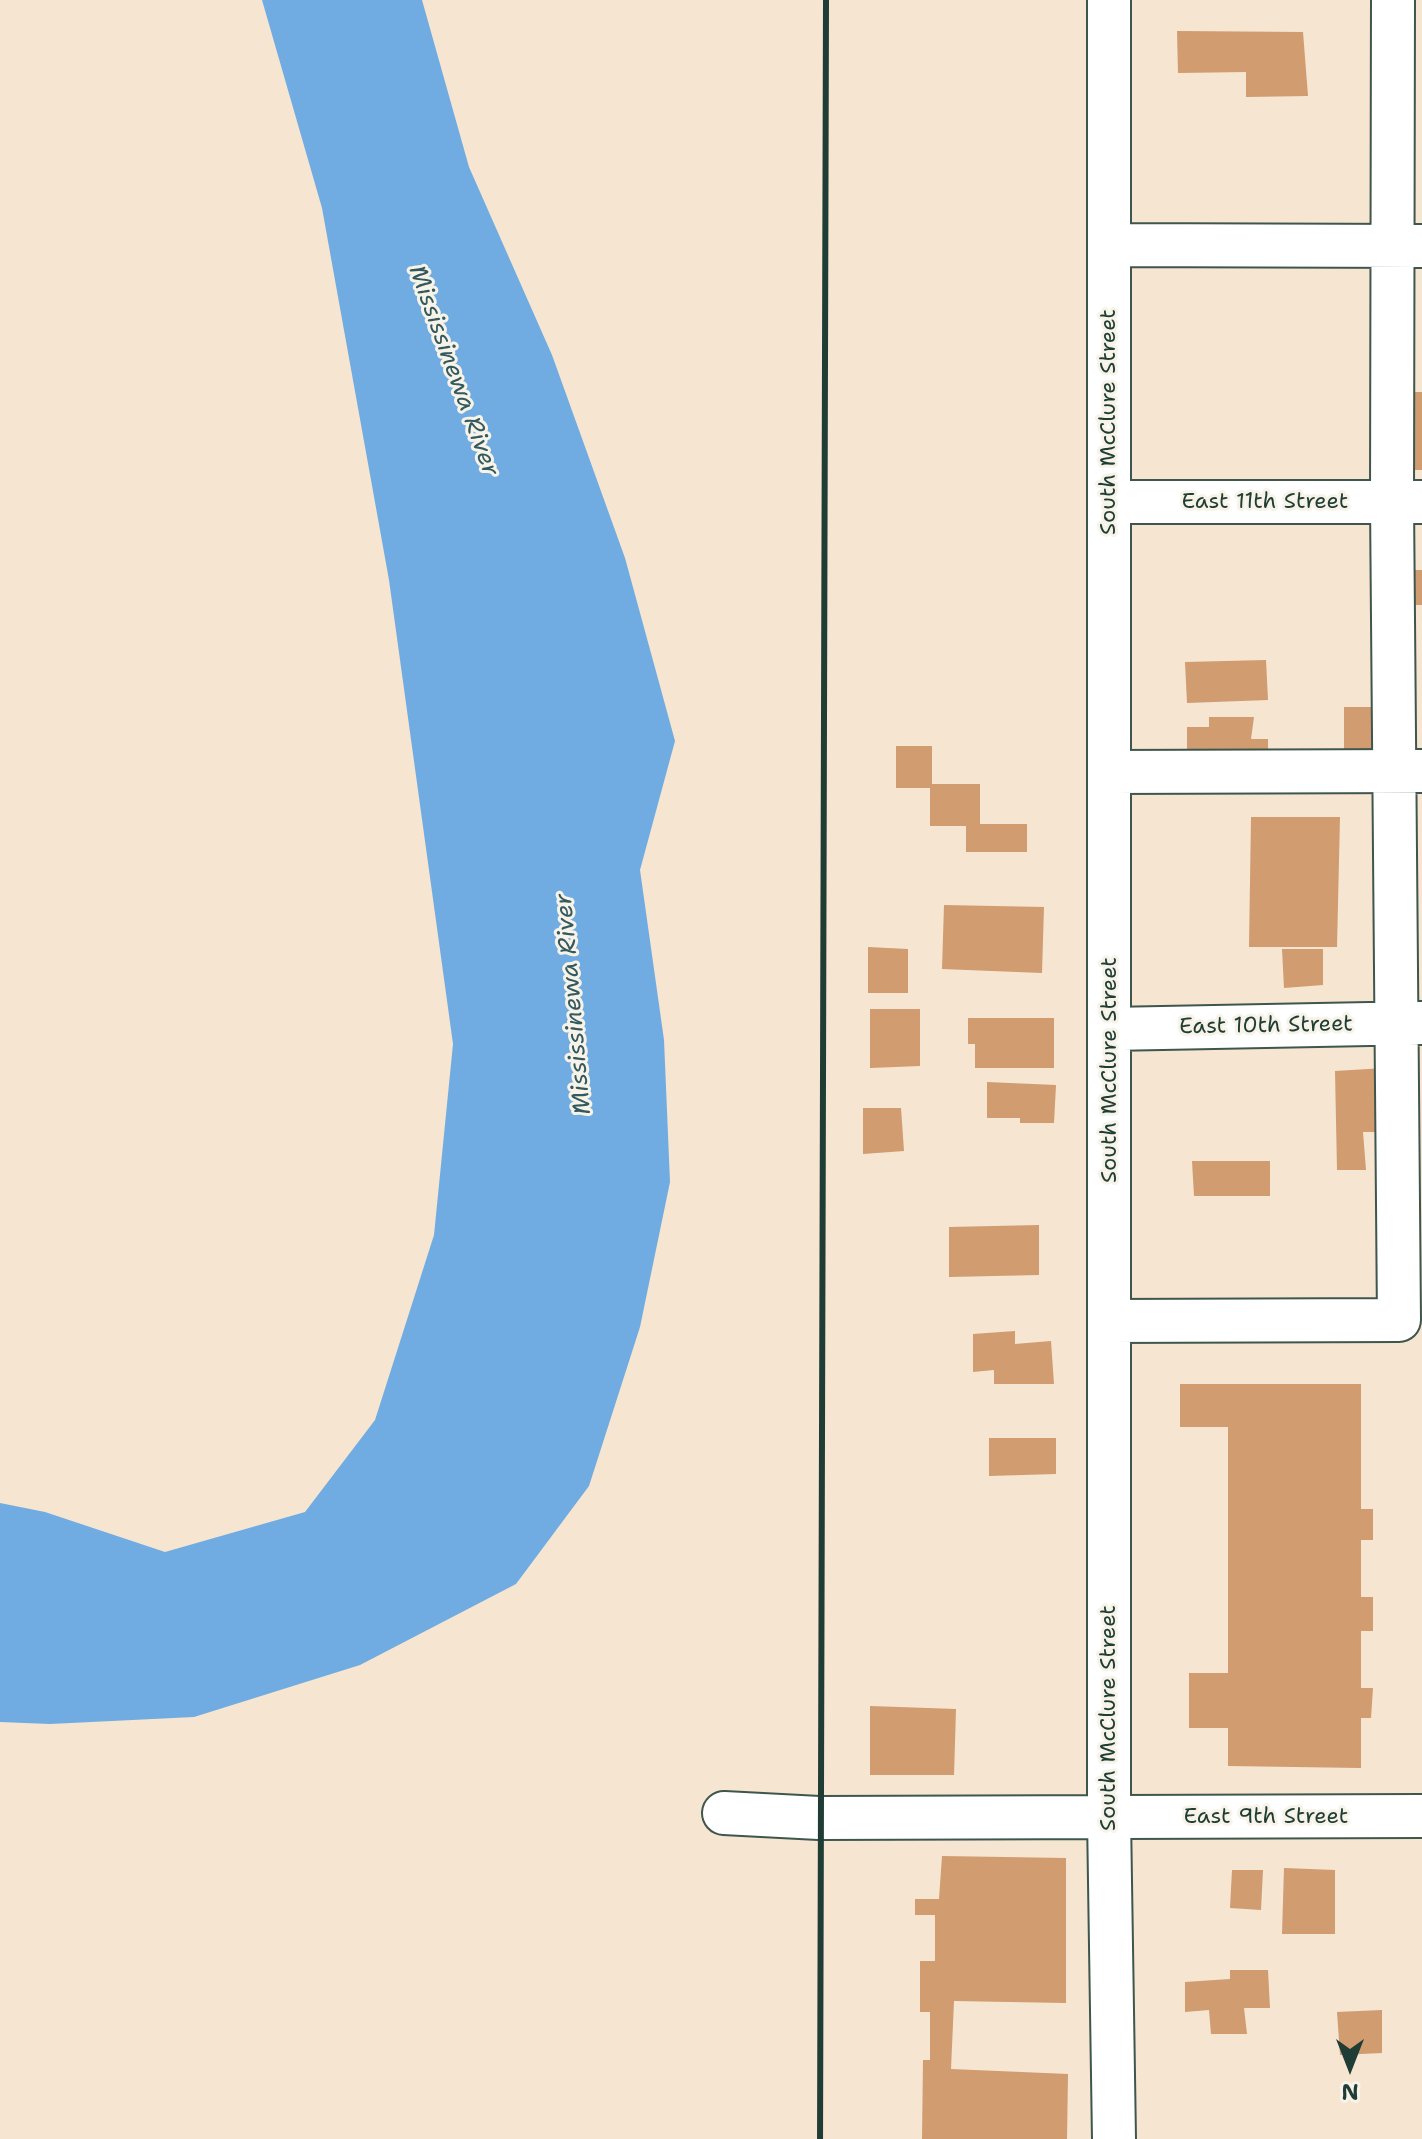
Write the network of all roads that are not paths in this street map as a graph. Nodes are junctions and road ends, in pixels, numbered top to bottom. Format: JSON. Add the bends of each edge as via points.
{"nodes":[{"id":1,"x":1109,"y":0,"type":"edge"},
{"id":2,"x":1393,"y":0,"type":"edge"},
{"id":3,"x":1109,"y":245,"type":"junction"},
{"id":4,"x":1407,"y":246,"type":"edge"},
{"id":5,"x":1109,"y":502,"type":"junction"},
{"id":6,"x":1407,"y":502,"type":"edge"},
{"id":7,"x":1408,"y":771,"type":"edge"},
{"id":8,"x":1110,"y":772,"type":"junction"},
{"id":9,"x":1409,"y":1023,"type":"edge"},
{"id":10,"x":1110,"y":1029,"type":"junction"},
{"id":11,"x":1110,"y":1321,"type":"junction"},
{"id":12,"x":724,"y":1813,"type":"dead end"},
{"id":13,"x":1422,"y":1816,"type":"edge"},
{"id":14,"x":1109,"y":1817,"type":"junction"},
{"id":15,"x":1114,"y":2139,"type":"edge"}],
"edges":[{"from":1,"to":3,"type":"street","name":"South McClure Street"},
{"from":2,"to":4,"type":"street"},
{"from":3,"to":4,"type":"street"},
{"from":3,"to":5,"type":"street","name":"South McClure Street"},
{"from":4,"to":6,"type":"street"},
{"from":5,"to":6,"type":"street","name":"East 11th Street"},
{"from":5,"to":8,"type":"street","name":"South McClure Street"},
{"from":6,"to":7,"type":"street"},
{"from":7,"to":8,"type":"street"},
{"from":7,"to":9,"type":"street"},
{"from":8,"to":10,"type":"street","name":"South McClure Street"},
{"from":9,"to":10,"type":"street","name":"East 10th Street"},
{"from":9,"to":11,"type":"street","via":[[1399,1320]]},
{"from":10,"to":11,"type":"street","name":"South McClure Street"},
{"from":11,"to":14,"type":"street","name":"South McClure Street"},
{"from":12,"to":14,"type":"street","name":"East 9th Street","via":[[819,1818]]},
{"from":13,"to":14,"type":"street","name":"East 9th Street"},
{"from":14,"to":15,"type":"street","name":"South McClure Street"}]}
